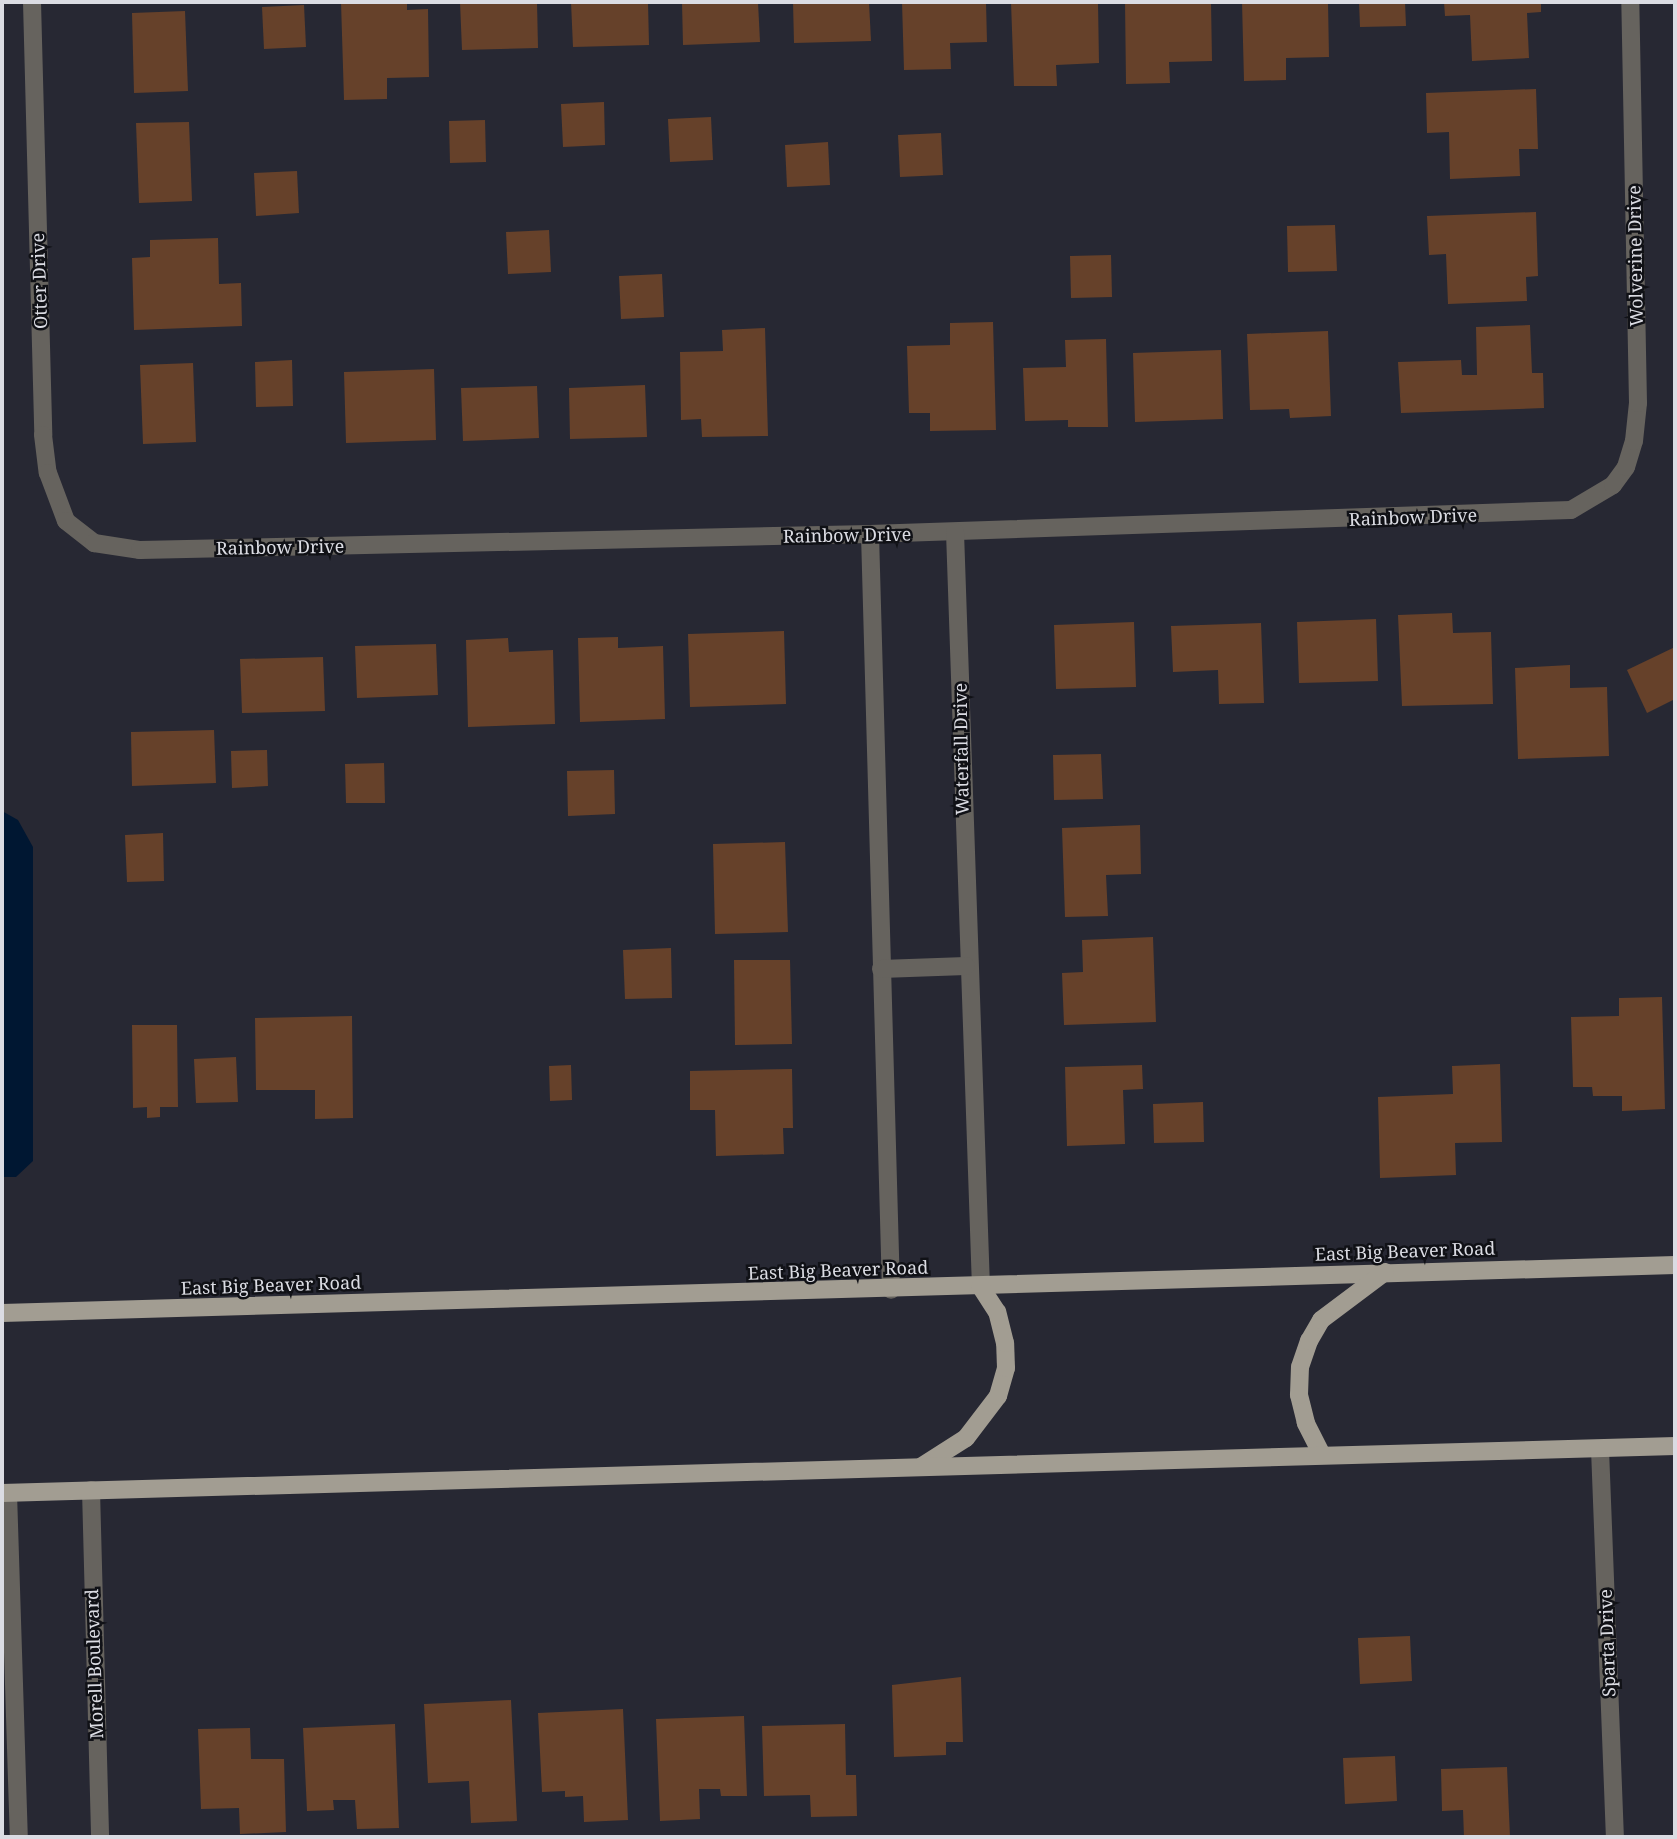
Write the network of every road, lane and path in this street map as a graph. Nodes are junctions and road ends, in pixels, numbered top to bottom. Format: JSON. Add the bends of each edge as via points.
{"nodes":[{"id":1,"x":32,"y":2,"type":"edge"},
{"id":2,"x":1630,"y":2,"type":"edge"},
{"id":3,"x":1597,"y":498,"type":"joint"},
{"id":4,"x":955,"y":532,"type":"junction"},
{"id":5,"x":870,"y":534,"type":"junction"},
{"id":6,"x":94,"y":543,"type":"joint"},
{"id":7,"x":967,"y":966,"type":"junction"},
{"id":8,"x":881,"y":969,"type":"junction"},
{"id":9,"x":1675,"y":1265,"type":"edge"},
{"id":10,"x":1385,"y":1272,"type":"junction"},
{"id":11,"x":981,"y":1287,"type":"junction"},
{"id":12,"x":891,"y":1290,"type":"junction"},
{"id":13,"x":2,"y":1313,"type":"edge"},
{"id":14,"x":1675,"y":1446,"type":"edge"},
{"id":15,"x":1600,"y":1449,"type":"junction"},
{"id":16,"x":1321,"y":1453,"type":"junction"},
{"id":17,"x":922,"y":1466,"type":"junction"},
{"id":18,"x":91,"y":1490,"type":"junction"},
{"id":19,"x":5,"y":1493,"type":"edge"},
{"id":20,"x":19,"y":1837,"type":"edge"},
{"id":21,"x":100,"y":1837,"type":"edge"},
{"id":22,"x":1615,"y":1837,"type":"edge"}],
"edges":[{"from":1,"to":6,"type":"street","name":"Otter Drive","via":[[43,435],[53,496],[65,522]]},
{"from":2,"to":3,"type":"street","name":"Wolverine Drive","via":[[1638,403],[1626,467]]},
{"from":3,"to":4,"type":"street","name":"Rainbow Drive","via":[[1571,510],[1543,513]]},
{"from":4,"to":5,"type":"street","name":"Rainbow Drive"},
{"from":4,"to":7,"type":"street","name":"Waterfall Drive"},
{"from":5,"to":6,"type":"street","name":"Rainbow Drive","via":[[140,550]]},
{"from":5,"to":8,"type":"street"},
{"from":7,"to":8,"type":"street"},
{"from":7,"to":11,"type":"street","name":"Waterfall Drive"},
{"from":8,"to":12,"type":"street"},
{"from":9,"to":10,"type":"main road","name":"East Big Beaver Road"},
{"from":10,"to":11,"type":"main road","name":"East Big Beaver Road"},
{"from":10,"to":16,"type":"main road","via":[[1321,1320],[1309,1341],[1300,1367],[1299,1395]]},
{"from":11,"to":12,"type":"main road","name":"East Big Beaver Road"},
{"from":11,"to":17,"type":"main road","via":[[997,1312],[1005,1343],[1006,1368],[998,1396],[967,1438]]},
{"from":12,"to":13,"type":"main road","name":"East Big Beaver Road"},
{"from":14,"to":15,"type":"main road"},
{"from":15,"to":16,"type":"main road"},
{"from":15,"to":22,"type":"street","name":"Sparta Drive"},
{"from":16,"to":17,"type":"main road"},
{"from":17,"to":18,"type":"main road"},
{"from":18,"to":19,"type":"main road"},
{"from":18,"to":21,"type":"street","name":"Morell Boulevard"},
{"from":19,"to":20,"type":"street"}]}
